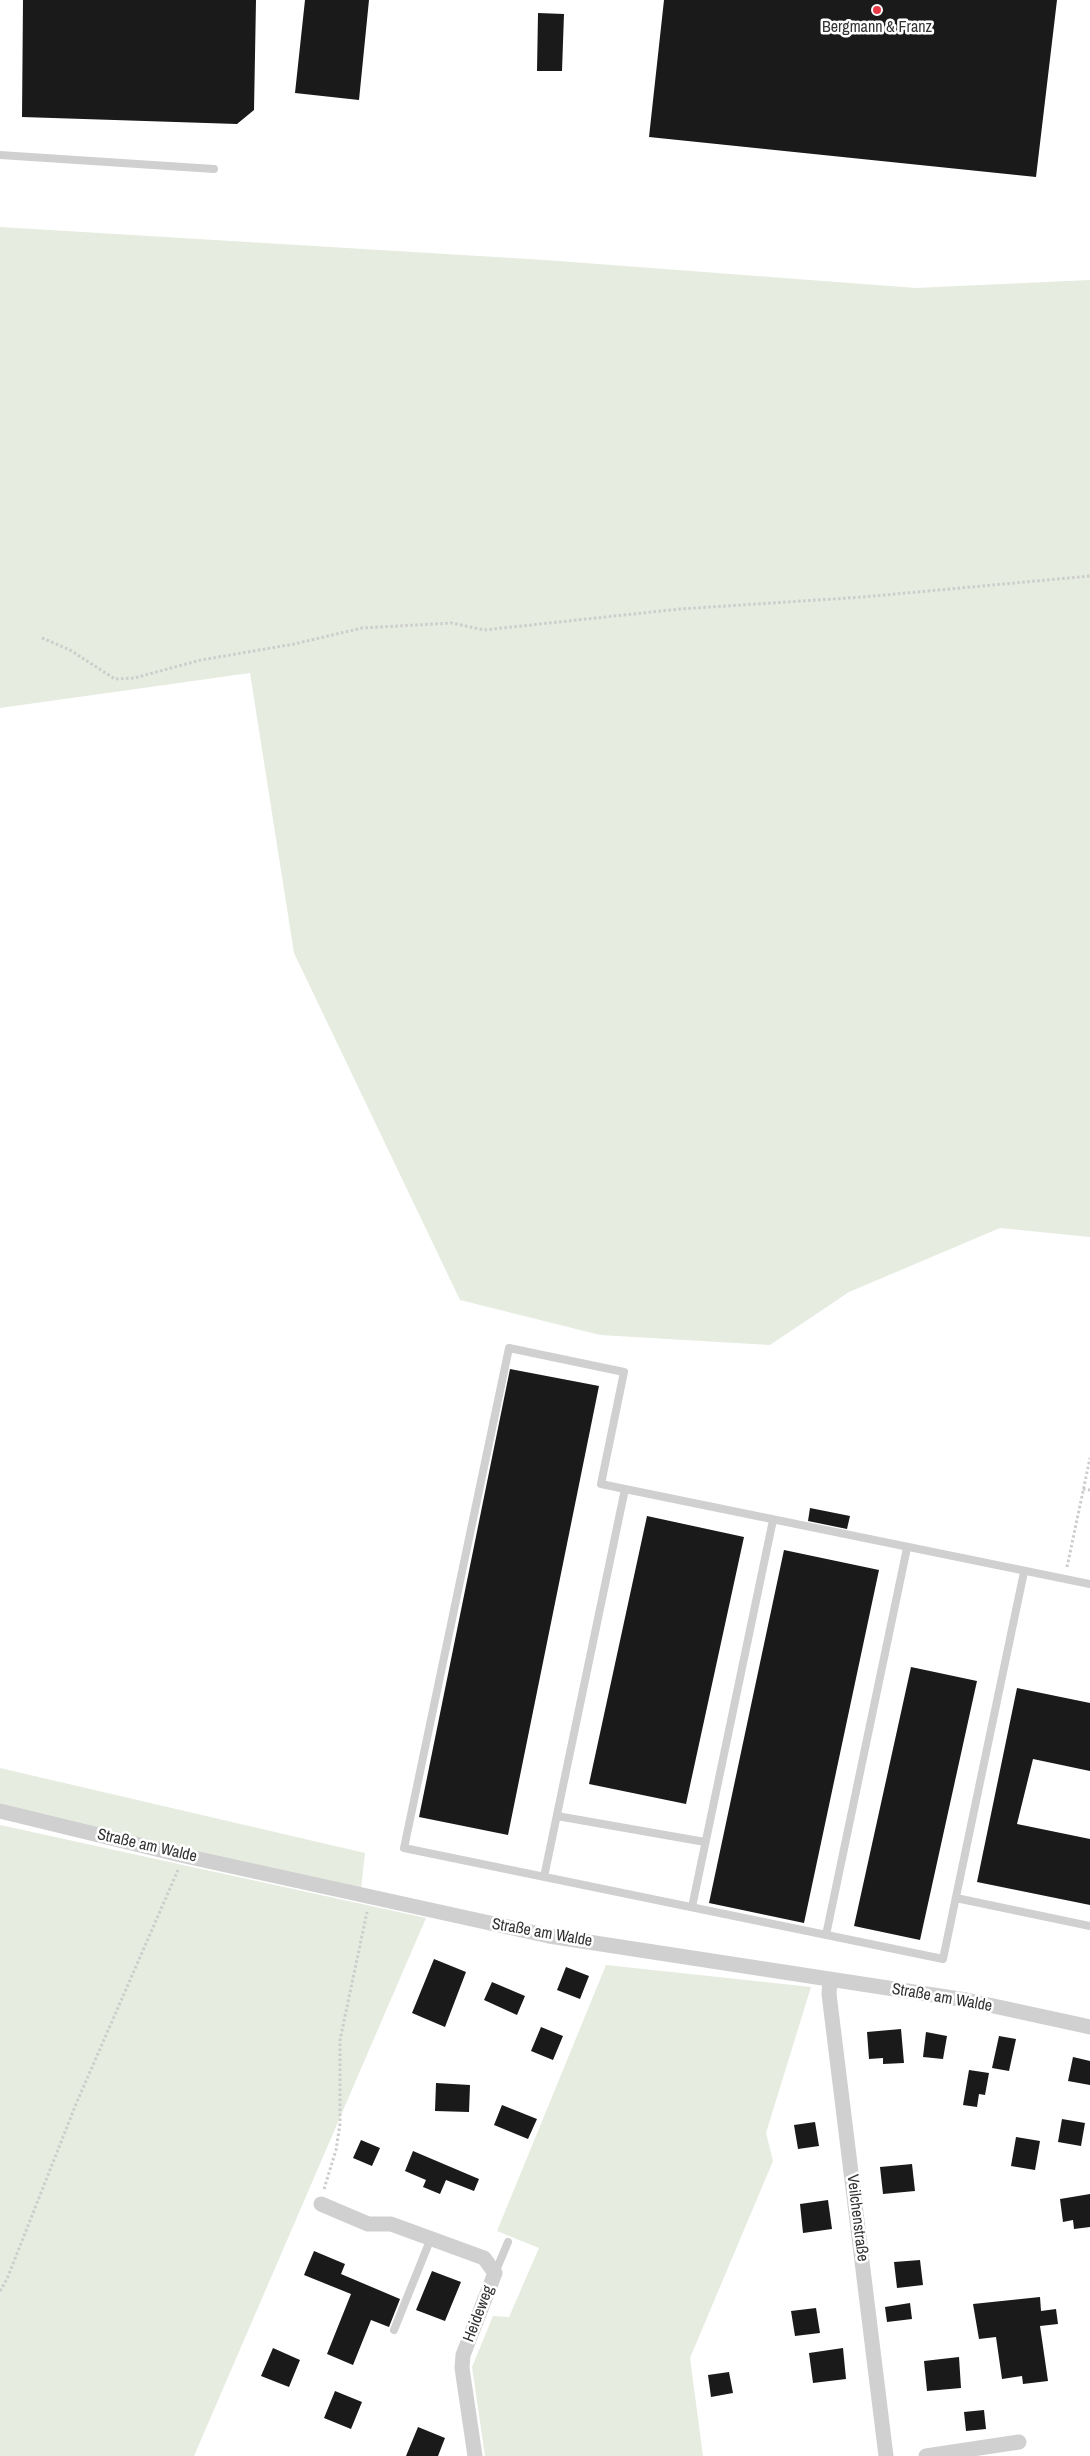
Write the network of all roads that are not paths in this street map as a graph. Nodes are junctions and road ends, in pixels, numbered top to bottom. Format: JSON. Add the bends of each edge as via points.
{"nodes":[{"id":1,"x":0,"y":155,"type":"edge"},
{"id":2,"x":214,"y":169,"type":"dead end"},
{"id":3,"x":625,"y":1490,"type":"junction"},
{"id":4,"x":773,"y":1520,"type":"junction"},
{"id":5,"x":907,"y":1548,"type":"junction"},
{"id":6,"x":1024,"y":1572,"type":"junction"},
{"id":7,"x":1090,"y":1584,"type":"edge"},
{"id":8,"x":0,"y":1811,"type":"edge"},
{"id":9,"x":556,"y":1816,"type":"junction"},
{"id":10,"x":706,"y":1842,"type":"junction"},
{"id":11,"x":544,"y":1877,"type":"junction"},
{"id":12,"x":956,"y":1898,"type":"junction"},
{"id":13,"x":692,"y":1907,"type":"junction"},
{"id":14,"x":1090,"y":1926,"type":"edge"},
{"id":15,"x":826,"y":1935,"type":"junction"},
{"id":16,"x":830,"y":1980,"type":"junction"},
{"id":17,"x":1090,"y":2027,"type":"edge"},
{"id":18,"x":321,"y":2204,"type":"road end"},
{"id":19,"x":431,"y":2238,"type":"junction"},
{"id":20,"x":508,"y":2242,"type":"dead end"},
{"id":21,"x":495,"y":2272,"type":"junction"},
{"id":22,"x":394,"y":2330,"type":"dead end"},
{"id":23,"x":1019,"y":2442,"type":"dead end"},
{"id":24,"x":475,"y":2456,"type":"edge"},
{"id":25,"x":886,"y":2456,"type":"edge"},
{"id":26,"x":926,"y":2456,"type":"edge"}],
"edges":[{"from":1,"to":2,"type":"lane"},
{"from":3,"to":4,"type":"lane"},
{"from":3,"to":9,"type":"lane"},
{"from":3,"to":11,"type":"lane","via":[[601,1484],[624,1372],[509,1348],[404,1848]]},
{"from":4,"to":5,"type":"lane"},
{"from":4,"to":10,"type":"lane"},
{"from":5,"to":6,"type":"lane"},
{"from":5,"to":15,"type":"lane"},
{"from":6,"to":7,"type":"lane"},
{"from":6,"to":12,"type":"lane"},
{"from":8,"to":16,"type":"street","name":"Straße am Walde","via":[[185,1856],[549,1936]]},
{"from":9,"to":10,"type":"lane"},
{"from":9,"to":11,"type":"lane"},
{"from":10,"to":13,"type":"lane"},
{"from":11,"to":13,"type":"lane"},
{"from":12,"to":14,"type":"lane"},
{"from":12,"to":15,"type":"lane","via":[[943,1959]]},
{"from":13,"to":15,"type":"lane"},
{"from":16,"to":17,"type":"street","name":"Straße am Walde","via":[[966,2000]]},
{"from":16,"to":25,"type":"street","name":"Veilchenstraße","via":[[829,1994]]},
{"from":18,"to":19,"type":"street","name":"Heideweg","via":[[368,2224],[392,2224]]},
{"from":19,"to":21,"type":"street","name":"Heideweg","via":[[484,2258]]},
{"from":19,"to":22,"type":"lane"},
{"from":20,"to":21,"type":"lane"},
{"from":21,"to":24,"type":"street","name":"Heideweg","via":[[463,2355],[462,2368]]},
{"from":23,"to":26,"type":"street"}]}
